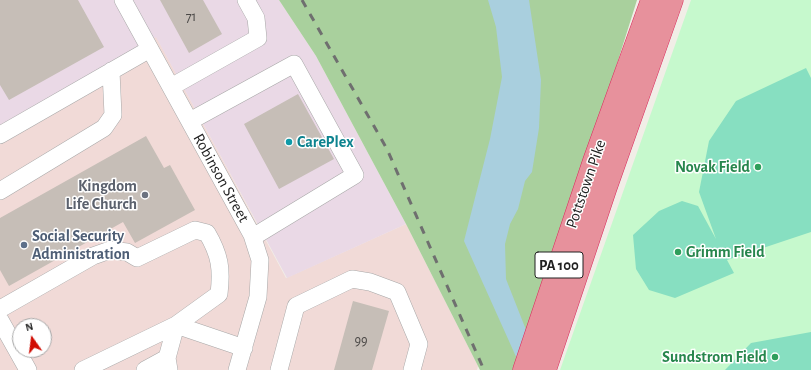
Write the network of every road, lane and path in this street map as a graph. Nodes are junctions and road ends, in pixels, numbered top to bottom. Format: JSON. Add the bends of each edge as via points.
{"nodes":[{"id":1,"x":123,"y":0,"type":"edge"},
{"id":2,"x":246,"y":0,"type":"edge"},
{"id":3,"x":652,"y":0,"type":"edge"},
{"id":4,"x":672,"y":0,"type":"edge"},
{"id":5,"x":150,"y":49,"type":"junction"},
{"id":6,"x":112,"y":71,"type":"junction"},
{"id":7,"x":171,"y":87,"type":"junction"},
{"id":8,"x":190,"y":121,"type":"junction"},
{"id":9,"x":0,"y":135,"type":"edge"},
{"id":10,"x":0,"y":191,"type":"edge"},
{"id":11,"x":253,"y":237,"type":"junction"},
{"id":12,"x":0,"y":310,"type":"edge"},
{"id":13,"x":0,"y":320,"type":"edge"},
{"id":14,"x":176,"y":325,"type":"junction"},
{"id":15,"x":244,"y":348,"type":"junction"},
{"id":16,"x":168,"y":364,"type":"edge"},
{"id":17,"x":28,"y":370,"type":"edge"},
{"id":18,"x":82,"y":370,"type":"edge"},
{"id":19,"x":145,"y":370,"type":"edge"},
{"id":20,"x":237,"y":370,"type":"edge"},
{"id":21,"x":278,"y":370,"type":"edge"},
{"id":22,"x":412,"y":370,"type":"edge"},
{"id":23,"x":524,"y":370,"type":"edge"},
{"id":24,"x":544,"y":370,"type":"edge"}],
"edges":[{"from":1,"to":5,"type":"street","name":"Robinson Street"},
{"from":2,"to":7,"type":"street","via":[[256,18],[258,38]]},
{"from":3,"to":23,"type":"highway","name":"Pottstown Pike","number":"PA 100","via":[[594,161]]},
{"from":4,"to":24,"type":"highway","name":"Pottstown Pike","number":"PA 100"},
{"from":5,"to":6,"type":"street"},
{"from":5,"to":7,"type":"street","name":"Robinson Street"},
{"from":6,"to":9,"type":"street"},
{"from":6,"to":10,"type":"street","via":[[113,114],[104,128]]},
{"from":7,"to":8,"type":"street","name":"Robinson Street"},
{"from":8,"to":11,"type":"street","name":"Robinson Street"},
{"from":8,"to":11,"type":"street","via":[[294,64],[352,168],[355,175]]},
{"from":11,"to":15,"type":"street","name":"Robinson Street","via":[[260,260],[258,297]]},
{"from":12,"to":14,"type":"street","via":[[93,256],[110,250],[126,252],[137,258],[195,230],[207,233],[216,248],[221,272],[219,294]]},
{"from":13,"to":17,"type":"street"},
{"from":14,"to":15,"type":"street"},
{"from":14,"to":16,"type":"street"},
{"from":14,"to":18,"type":"street"},
{"from":15,"to":20,"type":"street","name":"Robinson Street"},
{"from":16,"to":19,"type":"street"},
{"from":21,"to":22,"type":"street","via":[[296,306],[352,279],[370,282],[397,292],[419,344]]}]}
